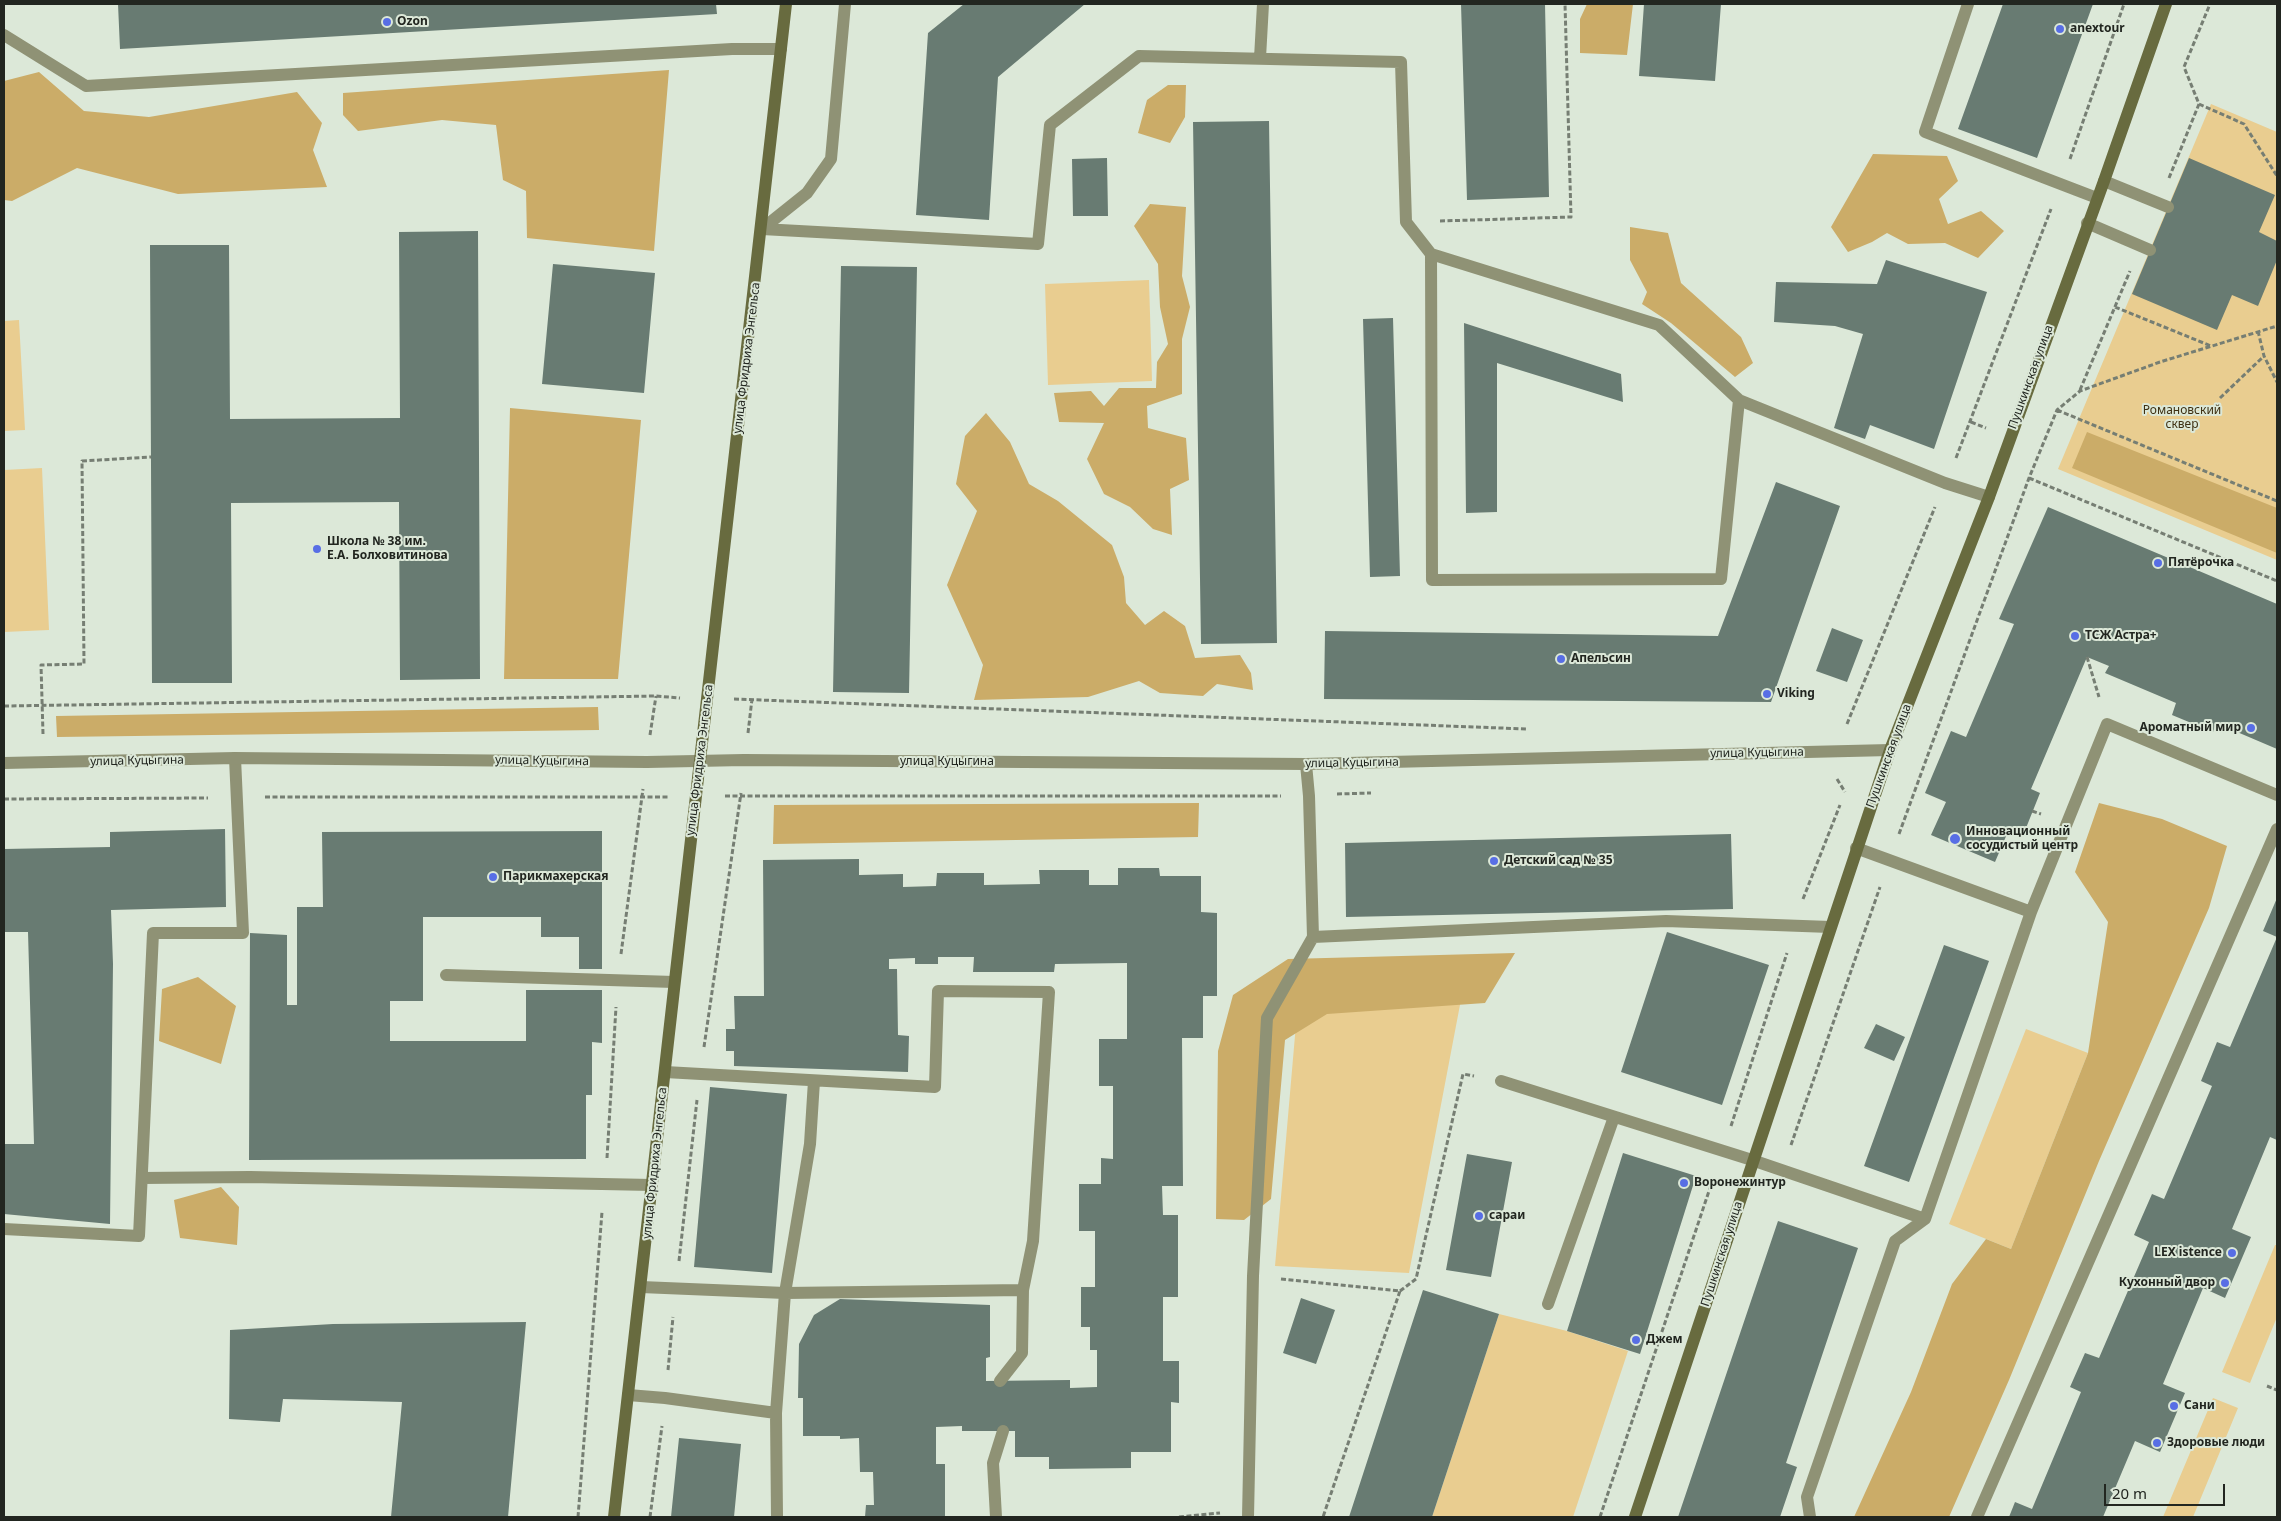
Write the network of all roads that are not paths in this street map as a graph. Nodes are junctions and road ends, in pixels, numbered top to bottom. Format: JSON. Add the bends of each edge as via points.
{"nodes":[{"id":1,"x":786,"y":4,"type":"edge"},
{"id":2,"x":845,"y":4,"type":"edge"},
{"id":3,"x":1263,"y":4,"type":"edge"},
{"id":4,"x":1968,"y":4,"type":"edge"},
{"id":5,"x":2166,"y":4,"type":"edge"},
{"id":6,"x":4,"y":36,"type":"edge"},
{"id":7,"x":781,"y":49,"type":"junction"},
{"id":8,"x":1260,"y":58,"type":"junction"},
{"id":9,"x":2104,"y":181,"type":"junction"},
{"id":10,"x":2096,"y":198,"type":"junction"},
{"id":11,"x":2168,"y":207,"type":"dead end"},
{"id":12,"x":2087,"y":224,"type":"junction"},
{"id":13,"x":762,"y":229,"type":"junction"},
{"id":14,"x":2150,"y":250,"type":"dead end"},
{"id":15,"x":1431,"y":254,"type":"junction"},
{"id":16,"x":1739,"y":400,"type":"junction"},
{"id":17,"x":1989,"y":496,"type":"junction"},
{"id":18,"x":1890,"y":750,"type":"junction"},
{"id":19,"x":236,"y":758,"type":"junction"},
{"id":20,"x":700,"y":761,"type":"junction"},
{"id":21,"x":4,"y":763,"type":"edge"},
{"id":22,"x":1306,"y":764,"type":"junction"},
{"id":23,"x":2277,"y":795,"type":"edge"},
{"id":24,"x":2277,"y":829,"type":"edge"},
{"id":25,"x":1856,"y":848,"type":"junction"},
{"id":26,"x":2031,"y":912,"type":"junction"},
{"id":27,"x":1830,"y":926,"type":"junction"},
{"id":28,"x":1312,"y":938,"type":"junction"},
{"id":29,"x":446,"y":975,"type":"dead end"},
{"id":30,"x":674,"y":982,"type":"junction"},
{"id":31,"x":665,"y":1072,"type":"junction"},
{"id":32,"x":814,"y":1081,"type":"junction"},
{"id":33,"x":1501,"y":1081,"type":"road end"},
{"id":34,"x":1614,"y":1117,"type":"junction"},
{"id":35,"x":1752,"y":1160,"type":"junction"},
{"id":36,"x":142,"y":1178,"type":"junction"},
{"id":37,"x":652,"y":1185,"type":"junction"},
{"id":38,"x":1924,"y":1219,"type":"junction"},
{"id":39,"x":4,"y":1229,"type":"edge"},
{"id":40,"x":641,"y":1287,"type":"junction"},
{"id":41,"x":1023,"y":1290,"type":"junction"},
{"id":42,"x":785,"y":1293,"type":"junction"},
{"id":43,"x":1548,"y":1304,"type":"dead end"},
{"id":44,"x":1000,"y":1381,"type":"dead end"},
{"id":45,"x":628,"y":1395,"type":"junction"},
{"id":46,"x":776,"y":1413,"type":"junction"},
{"id":47,"x":1003,"y":1431,"type":"dead end"},
{"id":48,"x":1248,"y":1514,"type":"edge"},
{"id":49,"x":614,"y":1517,"type":"edge"},
{"id":50,"x":777,"y":1517,"type":"edge"},
{"id":51,"x":996,"y":1517,"type":"edge"},
{"id":52,"x":1635,"y":1517,"type":"edge"},
{"id":53,"x":1810,"y":1517,"type":"edge"},
{"id":54,"x":1977,"y":1517,"type":"edge"}],
"edges":[{"from":1,"to":7,"type":"street","name":"улица Фридриха Энгельса"},
{"from":2,"to":13,"type":"street","via":[[831,159],[807,193]]},
{"from":3,"to":8,"type":"street"},
{"from":4,"to":10,"type":"street","via":[[1924,132]]},
{"from":5,"to":9,"type":"street","name":"Пушкинская улица"},
{"from":6,"to":7,"type":"street","via":[[86,86],[732,49]]},
{"from":7,"to":13,"type":"street","name":"улица Фридриха Энгельса"},
{"from":8,"to":13,"type":"street","via":[[1138,56],[1050,125],[1038,244]]},
{"from":8,"to":15,"type":"street","via":[[1401,62],[1406,222]]},
{"from":9,"to":10,"type":"street","name":"Пушкинская улица"},
{"from":9,"to":11,"type":"street"},
{"from":10,"to":12,"type":"street","name":"Пушкинская улица"},
{"from":12,"to":14,"type":"street"},
{"from":12,"to":17,"type":"street","name":"Пушкинская улица"},
{"from":13,"to":20,"type":"street","name":"улица Фридриха Энгельса"},
{"from":15,"to":16,"type":"street","via":[[1659,325]]},
{"from":15,"to":16,"type":"street","via":[[1432,580],[1720,579]]},
{"from":16,"to":17,"type":"street","via":[[1945,483]]},
{"from":17,"to":18,"type":"street","name":"Пушкинская улица"},
{"from":18,"to":22,"type":"street","name":"улица Куцыгина"},
{"from":18,"to":25,"type":"street","name":"Пушкинская улица"},
{"from":19,"to":20,"type":"street","name":"улица Куцыгина"},
{"from":19,"to":21,"type":"street","name":"улица Куцыгина"},
{"from":19,"to":36,"type":"street","via":[[243,933],[153,933]]},
{"from":20,"to":22,"type":"street","name":"улица Куцыгина"},
{"from":20,"to":30,"type":"street","name":"улица Фридриха Энгельса"},
{"from":22,"to":28,"type":"street"},
{"from":23,"to":26,"type":"street","via":[[2106,724]]},
{"from":24,"to":54,"type":"street"},
{"from":25,"to":26,"type":"street"},
{"from":25,"to":27,"type":"street","name":"Пушкинская улица"},
{"from":26,"to":38,"type":"street"},
{"from":27,"to":28,"type":"street","via":[[1666,921]]},
{"from":27,"to":35,"type":"street","name":"Пушкинская улица"},
{"from":28,"to":48,"type":"street","via":[[1267,1018],[1253,1276]]},
{"from":29,"to":30,"type":"street"},
{"from":30,"to":31,"type":"street","name":"улица Фридриха Энгельса"},
{"from":31,"to":32,"type":"street"},
{"from":31,"to":37,"type":"street","name":"улица Фридриха Энгельса"},
{"from":32,"to":41,"type":"street","via":[[935,1086],[938,991],[1049,992],[1033,1241]]},
{"from":32,"to":42,"type":"street","via":[[810,1144]]},
{"from":33,"to":34,"type":"street"},
{"from":34,"to":35,"type":"street"},
{"from":34,"to":43,"type":"street"},
{"from":35,"to":38,"type":"street"},
{"from":35,"to":52,"type":"street","name":"Пушкинская улица"},
{"from":36,"to":37,"type":"street"},
{"from":36,"to":39,"type":"street","via":[[139,1236]]},
{"from":37,"to":40,"type":"street","name":"улица Фридриха Энгельса"},
{"from":38,"to":53,"type":"street","via":[[1895,1241],[1807,1497]]},
{"from":40,"to":42,"type":"street"},
{"from":40,"to":45,"type":"street","name":"улица Фридриха Энгельса"},
{"from":41,"to":42,"type":"street"},
{"from":41,"to":44,"type":"street","via":[[1022,1353]]},
{"from":42,"to":46,"type":"street"},
{"from":45,"to":46,"type":"street"},
{"from":45,"to":49,"type":"street","name":"улица Фридриха Энгельса"},
{"from":46,"to":50,"type":"street"},
{"from":47,"to":51,"type":"street","via":[[993,1464]]}]}
